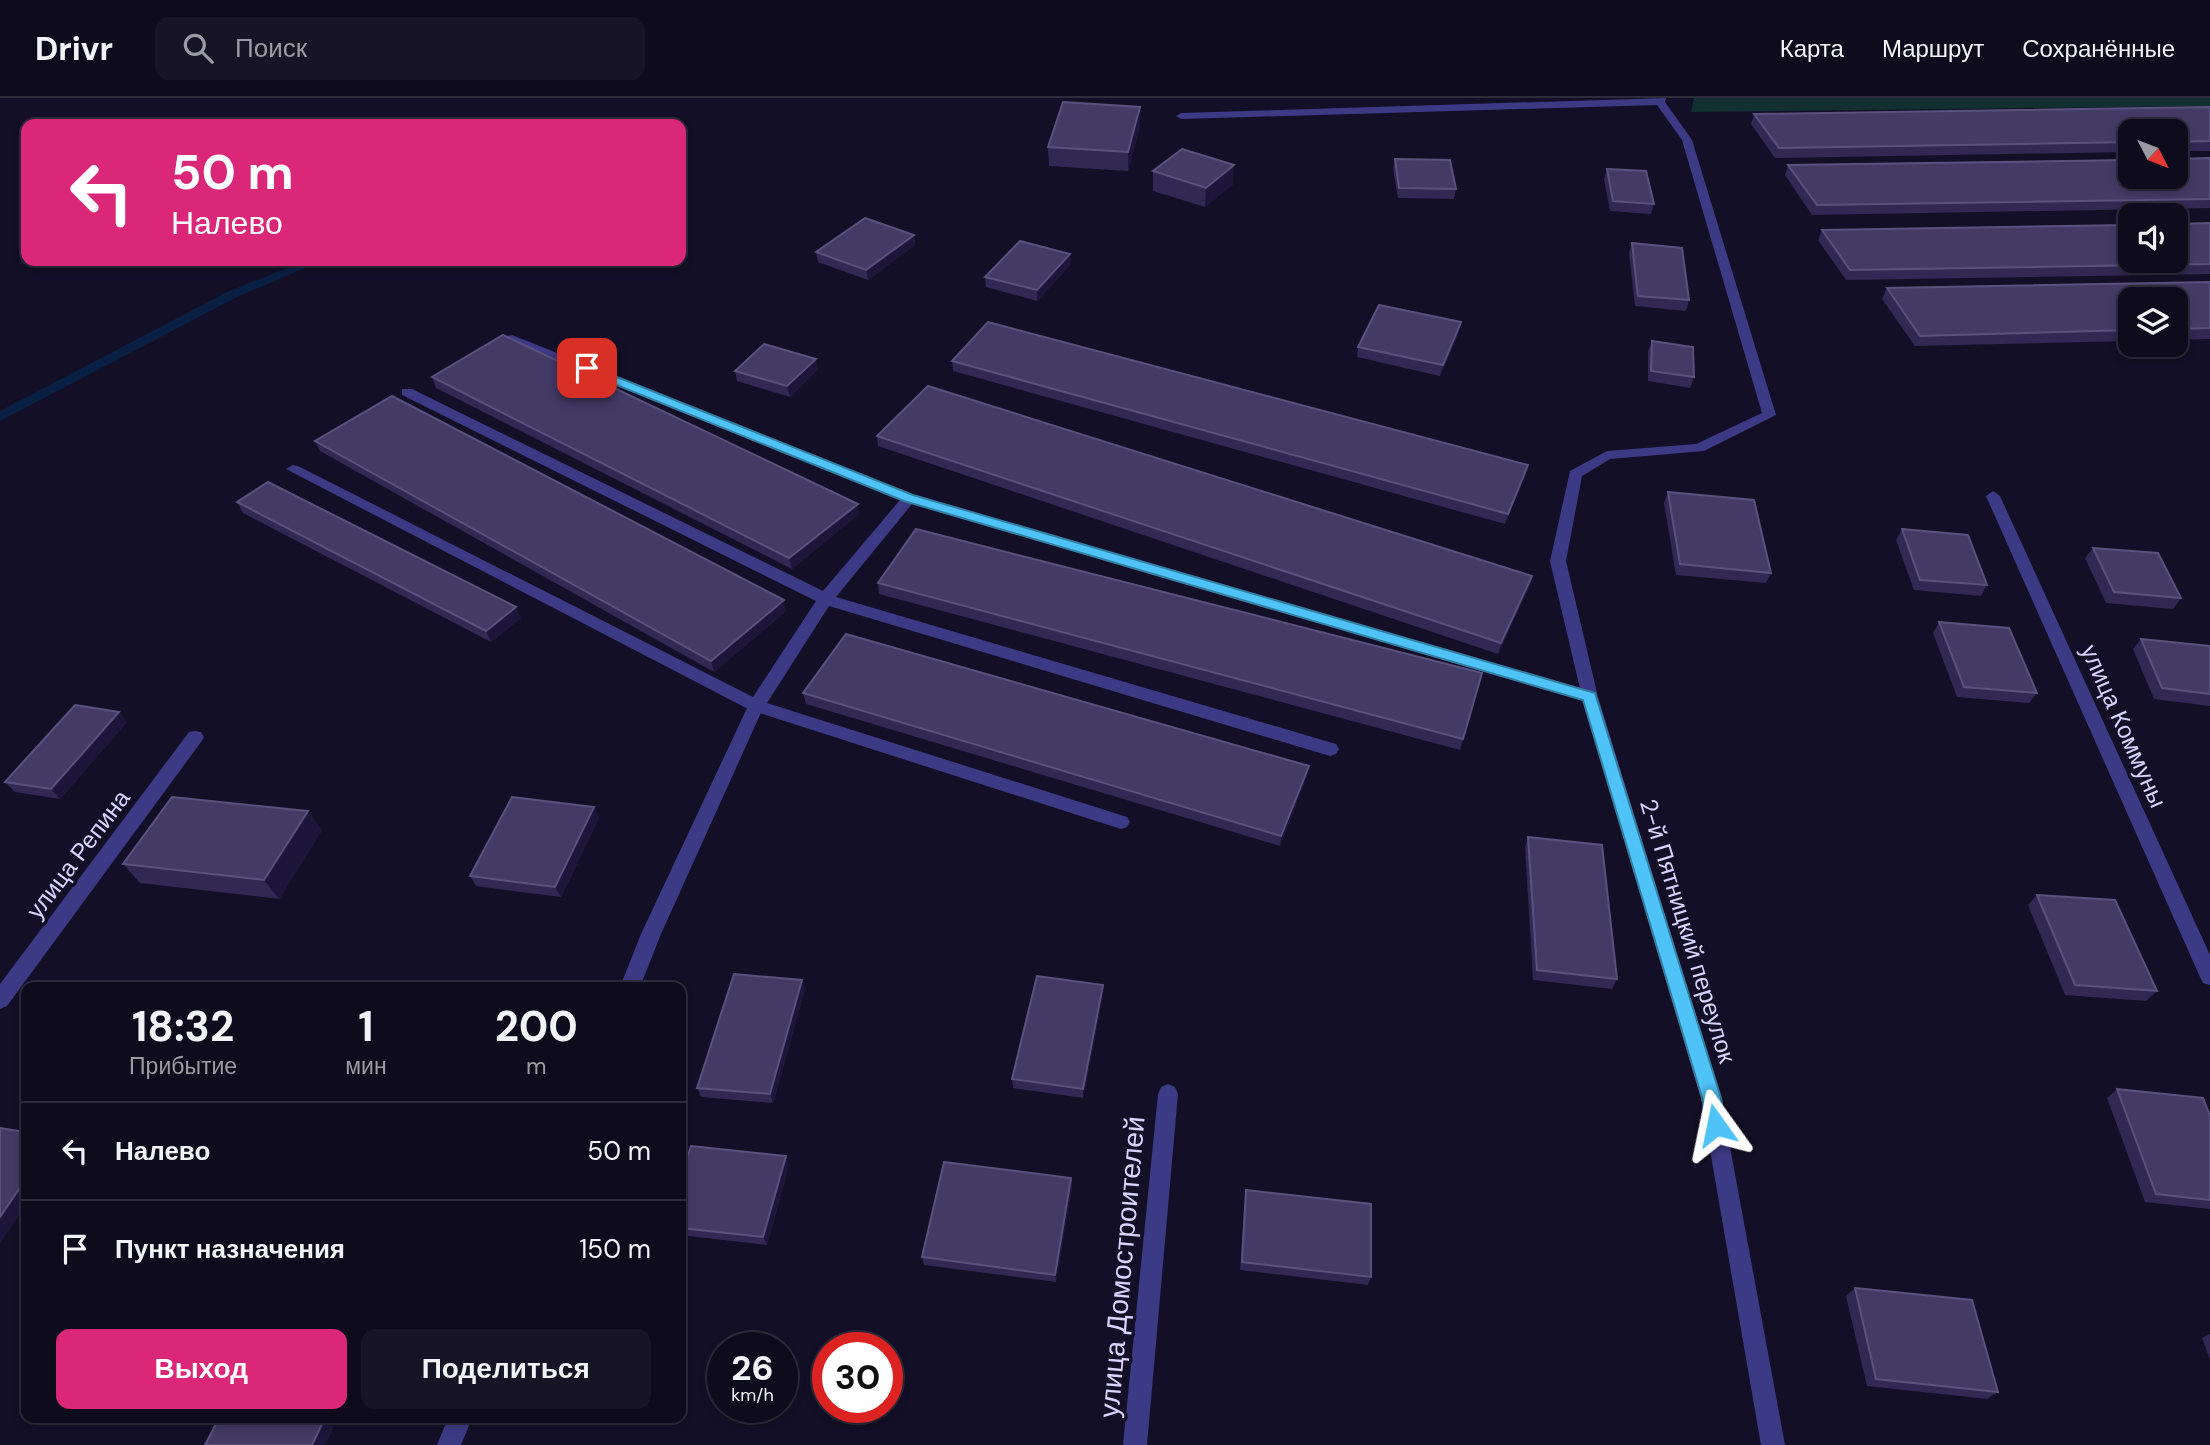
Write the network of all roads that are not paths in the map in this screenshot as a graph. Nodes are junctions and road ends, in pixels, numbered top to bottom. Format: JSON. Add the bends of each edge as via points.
{"nodes":[{"id":1,"x":1660,"y":100,"type":"edge"},
{"id":2,"x":1181,"y":116,"type":"dead end"},
{"id":3,"x":512,"y":339,"type":"edge"},
{"id":4,"x":407,"y":392,"type":"dead end"},
{"id":5,"x":293,"y":469,"type":"dead end"},
{"id":6,"x":1993,"y":496,"type":"dead end"},
{"id":7,"x":909,"y":498,"type":"junction"},
{"id":8,"x":825,"y":599,"type":"junction"},
{"id":9,"x":1590,"y":696,"type":"junction"},
{"id":10,"x":756,"y":706,"type":"junction"},
{"id":11,"x":195,"y":737,"type":"dead end"},
{"id":12,"x":1330,"y":749,"type":"dead end"},
{"id":13,"x":1121,"y":822,"type":"dead end"},
{"id":14,"x":2210,"y":977,"type":"edge"},
{"id":15,"x":632,"y":982,"type":"edge"},
{"id":16,"x":0,"y":1000,"type":"edge"},
{"id":17,"x":1168,"y":1094,"type":"dead end"},
{"id":18,"x":458,"y":1423,"type":"edge"},
{"id":19,"x":449,"y":1445,"type":"edge"},
{"id":20,"x":1135,"y":1445,"type":"edge"},
{"id":21,"x":1773,"y":1445,"type":"edge"}],
"edges":[{"from":1,"to":2,"type":"street"},
{"from":1,"to":9,"type":"street","name":"2-й Пятницкий переулок","via":[[1687,140],[1769,415],[1699,449],[1607,455],[1575,474],[1558,561]]},
{"from":3,"to":7,"type":"street"},
{"from":4,"to":8,"type":"street"},
{"from":5,"to":10,"type":"street"},
{"from":6,"to":14,"type":"street","name":"улица Коммуны"},
{"from":7,"to":8,"type":"street"},
{"from":7,"to":9,"type":"street"},
{"from":8,"to":10,"type":"street"},
{"from":8,"to":12,"type":"street"},
{"from":9,"to":21,"type":"street","name":"2-й Пятницкий переулок","via":[[1711,1098]]},
{"from":10,"to":13,"type":"street"},
{"from":10,"to":15,"type":"street"},
{"from":11,"to":16,"type":"street","name":"улица Репина"},
{"from":17,"to":20,"type":"street","name":"улица Домостроителей"},
{"from":18,"to":19,"type":"street"}]}
